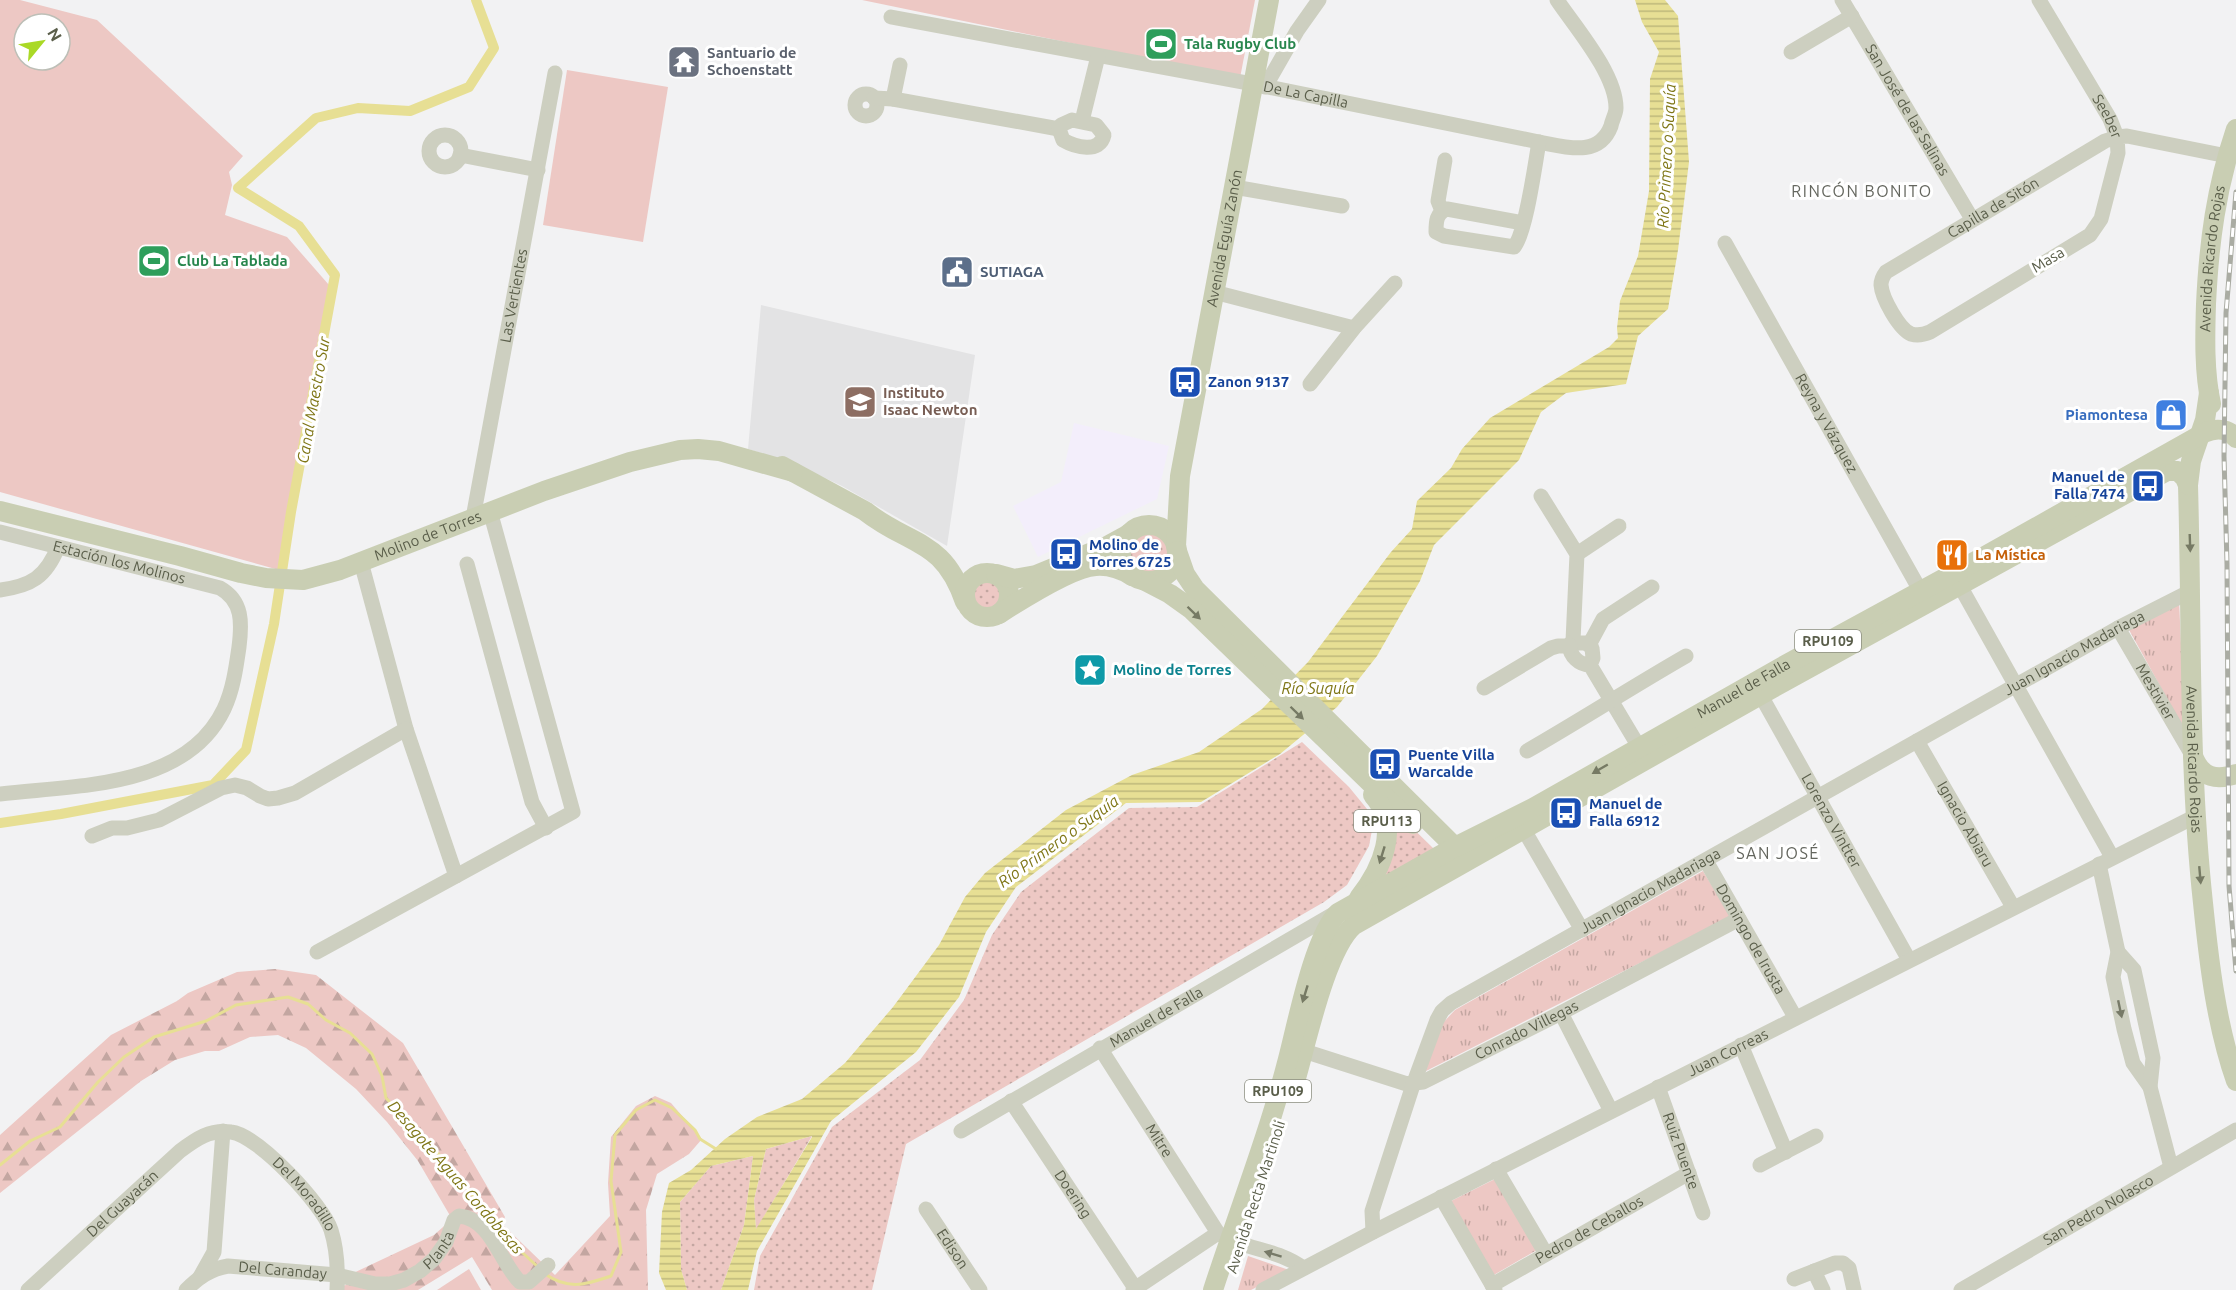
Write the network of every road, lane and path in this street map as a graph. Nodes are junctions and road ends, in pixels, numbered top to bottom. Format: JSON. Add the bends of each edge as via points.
{"nodes":[{"id":1,"x":1269,"y":0,"type":"edge"},
{"id":2,"x":1318,"y":0,"type":"edge"},
{"id":3,"x":1557,"y":0,"type":"edge"},
{"id":4,"x":1842,"y":0,"type":"edge"},
{"id":5,"x":2039,"y":0,"type":"edge"},
{"id":6,"x":1852,"y":16,"type":"junction"},
{"id":7,"x":891,"y":17,"type":"dead end"},
{"id":8,"x":1791,"y":52,"type":"dead end"},
{"id":9,"x":1098,"y":56,"type":"junction"},
{"id":10,"x":900,"y":65,"type":"dead end"},
{"id":11,"x":555,"y":73,"type":"dead end"},
{"id":12,"x":1259,"y":86,"type":"junction"},
{"id":13,"x":874,"y":98,"type":"dead end"},
{"id":14,"x":893,"y":99,"type":"junction"},
{"id":15,"x":1082,"y":121,"type":"junction"},
{"id":16,"x":1059,"y":129,"type":"junction"},
{"id":17,"x":2236,"y":129,"type":"edge"},
{"id":18,"x":2117,"y":137,"type":"junction"},
{"id":19,"x":1539,"y":142,"type":"junction"},
{"id":20,"x":460,"y":155,"type":"dead end"},
{"id":21,"x":2227,"y":156,"type":"junction"},
{"id":22,"x":1445,"y":160,"type":"dead end"},
{"id":23,"x":538,"y":170,"type":"junction"},
{"id":24,"x":1234,"y":187,"type":"junction"},
{"id":25,"x":1342,"y":206,"type":"dead end"},
{"id":26,"x":1442,"y":211,"type":"junction"},
{"id":27,"x":1972,"y":219,"type":"junction"},
{"id":28,"x":1523,"y":223,"type":"junction"},
{"id":29,"x":1725,"y":243,"type":"dead end"},
{"id":30,"x":1395,"y":283,"type":"dead end"},
{"id":31,"x":1881,"y":288,"type":"joint"},
{"id":32,"x":1214,"y":292,"type":"junction"},
{"id":33,"x":1353,"y":328,"type":"junction"},
{"id":34,"x":1310,"y":384,"type":"dead end"},
{"id":35,"x":2209,"y":393,"type":"junction"},
{"id":36,"x":2236,"y":432,"type":"edge"},
{"id":37,"x":2202,"y":435,"type":"junction"},
{"id":38,"x":2236,"y":438,"type":"edge"},
{"id":39,"x":1180,"y":476,"type":"junction"},
{"id":40,"x":2188,"y":485,"type":"junction"},
{"id":41,"x":1541,"y":496,"type":"dead end"},
{"id":42,"x":0,"y":511,"type":"edge"},
{"id":43,"x":865,"y":511,"type":"junction"},
{"id":44,"x":482,"y":515,"type":"junction"},
{"id":45,"x":1619,"y":526,"type":"dead end"},
{"id":46,"x":1133,"y":531,"type":"junction"},
{"id":47,"x":0,"y":532,"type":"edge"},
{"id":48,"x":58,"y":547,"type":"junction"},
{"id":49,"x":1176,"y":549,"type":"junction"},
{"id":50,"x":1577,"y":554,"type":"junction"},
{"id":51,"x":361,"y":562,"type":"junction"},
{"id":52,"x":467,"y":564,"type":"dead end"},
{"id":53,"x":992,"y":574,"type":"junction"},
{"id":54,"x":1139,"y":579,"type":"junction"},
{"id":55,"x":1957,"y":579,"type":"junction"},
{"id":56,"x":1652,"y":587,"type":"dead end"},
{"id":57,"x":0,"y":590,"type":"edge"},
{"id":58,"x":2191,"y":591,"type":"junction"},
{"id":59,"x":1924,"y":596,"type":"junction"},
{"id":60,"x":965,"y":602,"type":"junction"},
{"id":61,"x":999,"y":614,"type":"junction"},
{"id":62,"x":2118,"y":628,"type":"junction"},
{"id":63,"x":1571,"y":644,"type":"junction"},
{"id":64,"x":1589,"y":645,"type":"junction"},
{"id":65,"x":1245,"y":651,"type":"junction"},
{"id":66,"x":1686,"y":656,"type":"dead end"},
{"id":67,"x":1590,"y":664,"type":"junction"},
{"id":68,"x":2017,"y":686,"type":"junction"},
{"id":69,"x":1484,"y":688,"type":"dead end"},
{"id":70,"x":1757,"y":689,"type":"junction"},
{"id":71,"x":1611,"y":701,"type":"junction"},
{"id":72,"x":406,"y":729,"type":"junction"},
{"id":73,"x":1917,"y":741,"type":"junction"},
{"id":74,"x":1336,"y":743,"type":"junction"},
{"id":75,"x":1639,"y":747,"type":"junction"},
{"id":76,"x":1527,"y":751,"type":"dead end"},
{"id":77,"x":2193,"y":756,"type":"junction"},
{"id":78,"x":2236,"y":774,"type":"edge"},
{"id":79,"x":0,"y":794,"type":"edge"},
{"id":80,"x":1818,"y":797,"type":"junction"},
{"id":81,"x":2194,"y":817,"type":"junction"},
{"id":82,"x":546,"y":828,"type":"junction"},
{"id":83,"x":1520,"y":832,"type":"junction"},
{"id":84,"x":92,"y":836,"type":"dead end"},
{"id":85,"x":1451,"y":852,"type":"junction"},
{"id":86,"x":2106,"y":860,"type":"junction"},
{"id":87,"x":1706,"y":861,"type":"junction"},
{"id":88,"x":456,"y":876,"type":"junction"},
{"id":89,"x":1352,"y":904,"type":"junction"},
{"id":90,"x":2013,"y":907,"type":"junction"},
{"id":91,"x":1739,"y":919,"type":"junction"},
{"id":92,"x":1582,"y":930,"type":"junction"},
{"id":93,"x":1300,"y":932,"type":"junction"},
{"id":94,"x":1345,"y":935,"type":"junction"},
{"id":95,"x":1322,"y":939,"type":"junction"},
{"id":96,"x":317,"y":952,"type":"dead end"},
{"id":97,"x":2118,"y":952,"type":"junction"},
{"id":98,"x":1909,"y":960,"type":"junction"},
{"id":99,"x":1561,"y":1013,"type":"junction"},
{"id":100,"x":1795,"y":1017,"type":"junction"},
{"id":101,"x":1741,"y":1045,"type":"junction"},
{"id":102,"x":1100,"y":1048,"type":"junction"},
{"id":103,"x":1304,"y":1051,"type":"junction"},
{"id":104,"x":2236,"y":1081,"type":"edge"},
{"id":105,"x":1413,"y":1085,"type":"junction"},
{"id":106,"x":1658,"y":1087,"type":"junction"},
{"id":107,"x":2150,"y":1087,"type":"junction"},
{"id":108,"x":1011,"y":1101,"type":"junction"},
{"id":109,"x":1611,"y":1111,"type":"junction"},
{"id":110,"x":2236,"y":1130,"type":"edge"},
{"id":111,"x":223,"y":1131,"type":"junction"},
{"id":112,"x":961,"y":1131,"type":"dead end"},
{"id":113,"x":1816,"y":1136,"type":"dead end"},
{"id":114,"x":1786,"y":1152,"type":"junction"},
{"id":115,"x":1760,"y":1166,"type":"dead end"},
{"id":116,"x":2171,"y":1167,"type":"junction"},
{"id":117,"x":1496,"y":1169,"type":"junction"},
{"id":118,"x":1689,"y":1173,"type":"junction"},
{"id":119,"x":1441,"y":1197,"type":"junction"},
{"id":120,"x":926,"y":1209,"type":"dead end"},
{"id":121,"x":1703,"y":1214,"type":"dead end"},
{"id":122,"x":1372,"y":1232,"type":"junction"},
{"id":123,"x":1230,"y":1240,"type":"junction"},
{"id":124,"x":214,"y":1252,"type":"junction"},
{"id":125,"x":1546,"y":1254,"type":"junction"},
{"id":126,"x":228,"y":1266,"type":"junction"},
{"id":127,"x":1303,"y":1268,"type":"junction"},
{"id":128,"x":544,"y":1269,"type":"dead end"},
{"id":129,"x":1814,"y":1271,"type":"junction"},
{"id":130,"x":200,"y":1277,"type":"junction"},
{"id":131,"x":1794,"y":1279,"type":"dead end"},
{"id":132,"x":337,"y":1282,"type":"edge"},
{"id":133,"x":1493,"y":1288,"type":"edge"},
{"id":134,"x":1134,"y":1289,"type":"edge"},
{"id":135,"x":28,"y":1290,"type":"edge"},
{"id":136,"x":186,"y":1290,"type":"edge"},
{"id":137,"x":980,"y":1290,"type":"edge"},
{"id":138,"x":1213,"y":1290,"type":"edge"},
{"id":139,"x":1226,"y":1290,"type":"edge"},
{"id":140,"x":1263,"y":1290,"type":"edge"},
{"id":141,"x":1823,"y":1290,"type":"edge"},
{"id":142,"x":1854,"y":1290,"type":"edge"},
{"id":143,"x":1960,"y":1290,"type":"edge"}],
"edges":[{"from":1,"to":12,"type":"main road","name":"Avenida Eguía Zanón"},
{"from":2,"to":12,"type":"street"},
{"from":3,"to":19,"type":"street","name":"De La Capilla","via":[[1604,68],[1616,110],[1599,144],[1586,148]]},
{"from":4,"to":6,"type":"street","name":"San José de las Salinas"},
{"from":5,"to":18,"type":"street","name":"Seeber"},
{"from":6,"to":8,"type":"street"},
{"from":6,"to":27,"type":"street","name":"San José de las Salinas"},
{"from":7,"to":9,"type":"street","name":"De La Capilla"},
{"from":9,"to":12,"type":"street","name":"De La Capilla"},
{"from":9,"to":15,"type":"street"},
{"from":10,"to":14,"type":"street"},
{"from":11,"to":23,"type":"street","name":"Las Vertientes"},
{"from":12,"to":19,"type":"street","name":"De La Capilla"},
{"from":12,"to":24,"type":"main road","name":"Avenida Eguía Zanón"},
{"from":13,"to":14,"type":"street"},
{"from":14,"to":16,"type":"street"},
{"from":15,"to":16,"type":"street","via":[[1066,122]]},
{"from":15,"to":16,"type":"street","via":[[1102,130],[1100,144],[1088,148],[1068,143]]},
{"from":17,"to":21,"type":"main road","name":"Avenida Ricardo Rojas"},
{"from":18,"to":21,"type":"street","name":"Seeber"},
{"from":18,"to":27,"type":"street","name":"Capilla de Sitón"},
{"from":18,"to":31,"type":"street","name":"Masa","via":[[2118,153],[2101,219],[2094,231],[1924,335],[1909,333]]},
{"from":19,"to":28,"type":"street"},
{"from":20,"to":23,"type":"street"},
{"from":21,"to":35,"type":"main road","name":"Avenida Ricardo Rojas","via":[[2208,254],[2205,321]]},
{"from":22,"to":26,"type":"street","via":[[1438,201]]},
{"from":23,"to":44,"type":"street","name":"Las Vertientes"},
{"from":24,"to":25,"type":"street"},
{"from":24,"to":32,"type":"main road","name":"Avenida Eguía Zanón"},
{"from":26,"to":28,"type":"street"},
{"from":26,"to":28,"type":"street","via":[[1436,232],[1444,236],[1514,247]]},
{"from":27,"to":31,"type":"street","name":"Capilla de Sitón","via":[[1893,266],[1882,279]]},
{"from":29,"to":59,"type":"street","name":"Reyna y Vázquez"},
{"from":30,"to":33,"type":"street"},
{"from":32,"to":33,"type":"street"},
{"from":32,"to":39,"type":"main road","name":"Avenida Eguía Zanón"},
{"from":33,"to":34,"type":"street"},
{"from":35,"to":36,"type":"main road","name":"Avenida Ricardo Rojas","via":[[2216,416]]},
{"from":35,"to":37,"type":"main road","name":"Avenida Ricardo Rojas"},
{"from":37,"to":38,"type":"main road","number":"RPU109","via":[[2224,430]]},
{"from":37,"to":40,"type":"main road","name":"Avenida Ricardo Rojas","via":[[2191,461]]},
{"from":37,"to":55,"type":"main road","name":"Manuel de Falla","number":"RPU109"},
{"from":39,"to":46,"type":"main road","name":"Avenida Eguía Zanón","via":[[1160,513]]},
{"from":39,"to":49,"type":"main road","name":"Avenida Eguía Zanón"},
{"from":40,"to":55,"type":"main road","name":"Manuel de Falla","number":"RPU109","via":[[2178,471],[2167,471]]},
{"from":40,"to":58,"type":"main road","name":"Avenida Ricardo Rojas","one_way":true},
{"from":41,"to":50,"type":"street"},
{"from":42,"to":51,"type":"main road","name":"Molino de Torres","via":[[191,564],[266,578],[303,580]]},
{"from":43,"to":44,"type":"main road","name":"Molino de Torres","via":[[780,465],[744,452],[697,443],[646,453]]},
{"from":43,"to":53,"type":"main road","name":"Molino de Torres","via":[[954,559]]},
{"from":43,"to":60,"type":"main road","name":"Molino de Torres","via":[[936,553],[954,574]]},
{"from":44,"to":51,"type":"main road","name":"Molino de Torres"},
{"from":44,"to":82,"type":"street","via":[[573,812]]},
{"from":45,"to":50,"type":"street"},
{"from":46,"to":49,"type":"main road","number":"RPU113","via":[[1146,526],[1160,528],[1172,537]]},
{"from":46,"to":53,"type":"main road","name":"Molino de Torres","via":[[1036,576],[1014,579]]},
{"from":46,"to":54,"type":"main road","via":[[1122,544],[1121,556],[1125,568]]},
{"from":47,"to":48,"type":"street","name":"Estación los Molinos"},
{"from":48,"to":57,"type":"street","via":[[50,565],[33,581]]},
{"from":48,"to":79,"type":"street","name":"Estación los Molinos","via":[[227,592],[235,600],[241,621],[231,688],[218,720],[197,746],[167,764],[113,781]]},
{"from":49,"to":54,"type":"main road","via":[[1176,562],[1169,573],[1158,580]]},
{"from":49,"to":65,"type":"main road","number":"RPU113","via":[[1191,584]]},
{"from":50,"to":63,"type":"street"},
{"from":51,"to":72,"type":"street"},
{"from":52,"to":82,"type":"street","via":[[532,802]]},
{"from":53,"to":60,"type":"main road","via":[[976,575],[967,583]]},
{"from":53,"to":61,"type":"main road","via":[[1006,583],[1009,596]]},
{"from":54,"to":61,"type":"main road","number":"RPU113","via":[[1113,567],[1090,566]]},
{"from":54,"to":65,"type":"main road","number":"RPU113","one_way":true,"via":[[1183,603]]},
{"from":55,"to":59,"type":"main road","name":"Manuel de Falla","number":"RPU109"},
{"from":55,"to":68,"type":"street"},
{"from":56,"to":64,"type":"street","via":[[1603,619]]},
{"from":58,"to":62,"type":"street","name":"Juan Ignacio Madariaga"},
{"from":58,"to":77,"type":"main road","name":"Avenida Ricardo Rojas"},
{"from":59,"to":70,"type":"main road","name":"Manuel de Falla","number":"RPU109"},
{"from":60,"to":61,"type":"main road","via":[[980,616]]},
{"from":62,"to":68,"type":"street","name":"Juan Ignacio Madariaga"},
{"from":62,"to":77,"type":"street","name":"Mestivier"},
{"from":63,"to":64,"type":"street"},
{"from":63,"to":67,"type":"street","via":[[1572,654],[1583,664]]},
{"from":63,"to":69,"type":"street","via":[[1551,648]]},
{"from":64,"to":67,"type":"street","via":[[1593,652]]},
{"from":65,"to":74,"type":"main road","number":"RPU113"},
{"from":66,"to":71,"type":"street"},
{"from":67,"to":71,"type":"street"},
{"from":68,"to":73,"type":"street","name":"Juan Ignacio Madariaga"},
{"from":68,"to":86,"type":"street"},
{"from":70,"to":75,"type":"main road","name":"Manuel de Falla","number":"RPU109"},
{"from":70,"to":80,"type":"street","name":"Lorenzo Vintter"},
{"from":70,"to":83,"type":"main road","name":"Manuel de Falla","number":"RPU109"},
{"from":71,"to":75,"type":"street"},
{"from":71,"to":76,"type":"street"},
{"from":72,"to":84,"type":"street","via":[[295,793],[268,799],[235,784],[159,820],[111,828]]},
{"from":72,"to":88,"type":"street"},
{"from":73,"to":80,"type":"street","name":"Juan Ignacio Madariaga"},
{"from":73,"to":90,"type":"street","name":"Ignacio Abiaru"},
{"from":74,"to":85,"type":"main road","number":"RPU113"},
{"from":74,"to":89,"type":"main road","number":"RPU113","one_way":true,"via":[[1344,766],[1381,805],[1387,819],[1387,838],[1379,865]]},
{"from":75,"to":85,"type":"main road","name":"Manuel de Falla","number":"RPU109","one_way":true},
{"from":77,"to":78,"type":"main road","via":[[2205,774]]},
{"from":77,"to":81,"type":"main road","name":"Avenida Ricardo Rojas"},
{"from":80,"to":87,"type":"street","name":"Juan Ignacio Madariaga"},
{"from":80,"to":98,"type":"street","name":"Lorenzo Vintter"},
{"from":81,"to":86,"type":"street","name":"Juan Correas"},
{"from":81,"to":104,"type":"main road","name":"Avenida Ricardo Rojas","one_way":true,"via":[[2210,964]]},
{"from":82,"to":88,"type":"street"},
{"from":83,"to":85,"type":"main road"},
{"from":83,"to":92,"type":"street"},
{"from":83,"to":94,"type":"main road","name":"Manuel de Falla","number":"RPU109","via":[[1361,921]]},
{"from":85,"to":89,"type":"main road","name":"Manuel de Falla","number":"RPU109"},
{"from":85,"to":94,"type":"main road","name":"Avenida Recta Martinoli","via":[[1366,908],[1349,922]]},
{"from":86,"to":90,"type":"street","name":"Juan Correas"},
{"from":86,"to":97,"type":"street"},
{"from":87,"to":91,"type":"street","name":"Domingo de Irusta"},
{"from":87,"to":92,"type":"street","name":"Juan Ignacio Madariaga"},
{"from":88,"to":96,"type":"street"},
{"from":89,"to":93,"type":"street","name":"Manuel de Falla"},
{"from":89,"to":95,"type":"main road","name":"Manuel de Falla","number":"RPU109","via":[[1334,917]]},
{"from":90,"to":98,"type":"street","name":"Juan Correas"},
{"from":91,"to":99,"type":"street","name":"Conrado Villegas"},
{"from":91,"to":100,"type":"street","name":"Domingo de Irusta"},
{"from":92,"to":105,"type":"street","name":"Juan Ignacio Madariaga","via":[[1442,1011]]},
{"from":93,"to":95,"type":"street"},
{"from":93,"to":102,"type":"street","name":"Manuel de Falla"},
{"from":94,"to":103,"type":"main road","name":"Avenida Recta Martinoli","number":"RPU109","via":[[1331,961]]},
{"from":95,"to":123,"type":"main road","name":"Avenida Recta Martinoli","number":"RPU109","one_way":true},
{"from":97,"to":107,"type":"street","via":[[2134,970],[2153,1058]]},
{"from":97,"to":107,"type":"street","one_way":true,"via":[[2113,977],[2124,1029],[2133,1064]]},
{"from":98,"to":100,"type":"street","name":"Juan Correas"},
{"from":99,"to":105,"type":"street","name":"Conrado Villegas"},
{"from":99,"to":109,"type":"street"},
{"from":100,"to":101,"type":"street","name":"Juan Correas"},
{"from":101,"to":106,"type":"street","name":"Juan Correas"},
{"from":101,"to":114,"type":"street"},
{"from":102,"to":108,"type":"street","name":"Manuel de Falla"},
{"from":102,"to":123,"type":"street","name":"Mitre"},
{"from":103,"to":105,"type":"street"},
{"from":103,"to":123,"type":"main road","name":"Avenida Recta Martinoli","number":"RPU109"},
{"from":105,"to":122,"type":"street","name":"Juan Ignacio Madariaga","via":[[1372,1211]]},
{"from":106,"to":109,"type":"street","name":"Juan Correas"},
{"from":106,"to":118,"type":"street","name":"Ruiz Puente"},
{"from":107,"to":116,"type":"street"},
{"from":108,"to":112,"type":"street","name":"Manuel de Falla"},
{"from":108,"to":134,"type":"street","name":"Doering"},
{"from":109,"to":117,"type":"street","name":"Juan Correas"},
{"from":110,"to":116,"type":"street","name":"San Pedro Nolasco"},
{"from":111,"to":124,"type":"street"},
{"from":111,"to":132,"type":"street","name":"Del Moradillo","via":[[235,1132],[259,1146],[320,1210],[332,1231]]},
{"from":111,"to":135,"type":"street","name":"Del Guayacán","via":[[203,1135],[180,1151]]},
{"from":113,"to":114,"type":"street"},
{"from":114,"to":115,"type":"street"},
{"from":116,"to":143,"type":"street","name":"San Pedro Nolasco"},
{"from":117,"to":119,"type":"street","name":"Juan Correas"},
{"from":117,"to":125,"type":"street"},
{"from":118,"to":121,"type":"street","name":"Ruiz Puente"},
{"from":118,"to":125,"type":"street","name":"Pedro de Ceballos"},
{"from":119,"to":122,"type":"street","name":"Juan Correas"},
{"from":119,"to":133,"type":"street"},
{"from":120,"to":137,"type":"street","name":"Edison"},
{"from":122,"to":127,"type":"street","name":"Juan Correas"},
{"from":127,"to":123,"type":"street","one_way":true,"via":[[1289,1259]]},
{"from":123,"to":134,"type":"street"},
{"from":123,"to":138,"type":"main road","name":"Avenida Recta Martinoli","number":"RPU109"},
{"from":123,"to":139,"type":"main road","name":"Avenida Recta Martinoli","number":"RPU109"},
{"from":124,"to":126,"type":"street","name":"Del Caranday"},
{"from":124,"to":130,"type":"street"},
{"from":125,"to":133,"type":"street","name":"Pedro de Ceballos"},
{"from":126,"to":130,"type":"street","name":"Del Caranday"},
{"from":126,"to":132,"type":"street","name":"Del Caranday"},
{"from":127,"to":140,"type":"street","name":"Juan Correas"},
{"from":128,"to":132,"type":"street","name":"Planta","via":[[529,1282],[520,1282],[479,1225],[459,1216],[434,1259],[404,1280],[390,1284]]},
{"from":129,"to":131,"type":"street"},
{"from":129,"to":141,"type":"street"},
{"from":129,"to":142,"type":"street","via":[[1843,1263]]},
{"from":130,"to":136,"type":"street","name":"Del Caranday"}]}
